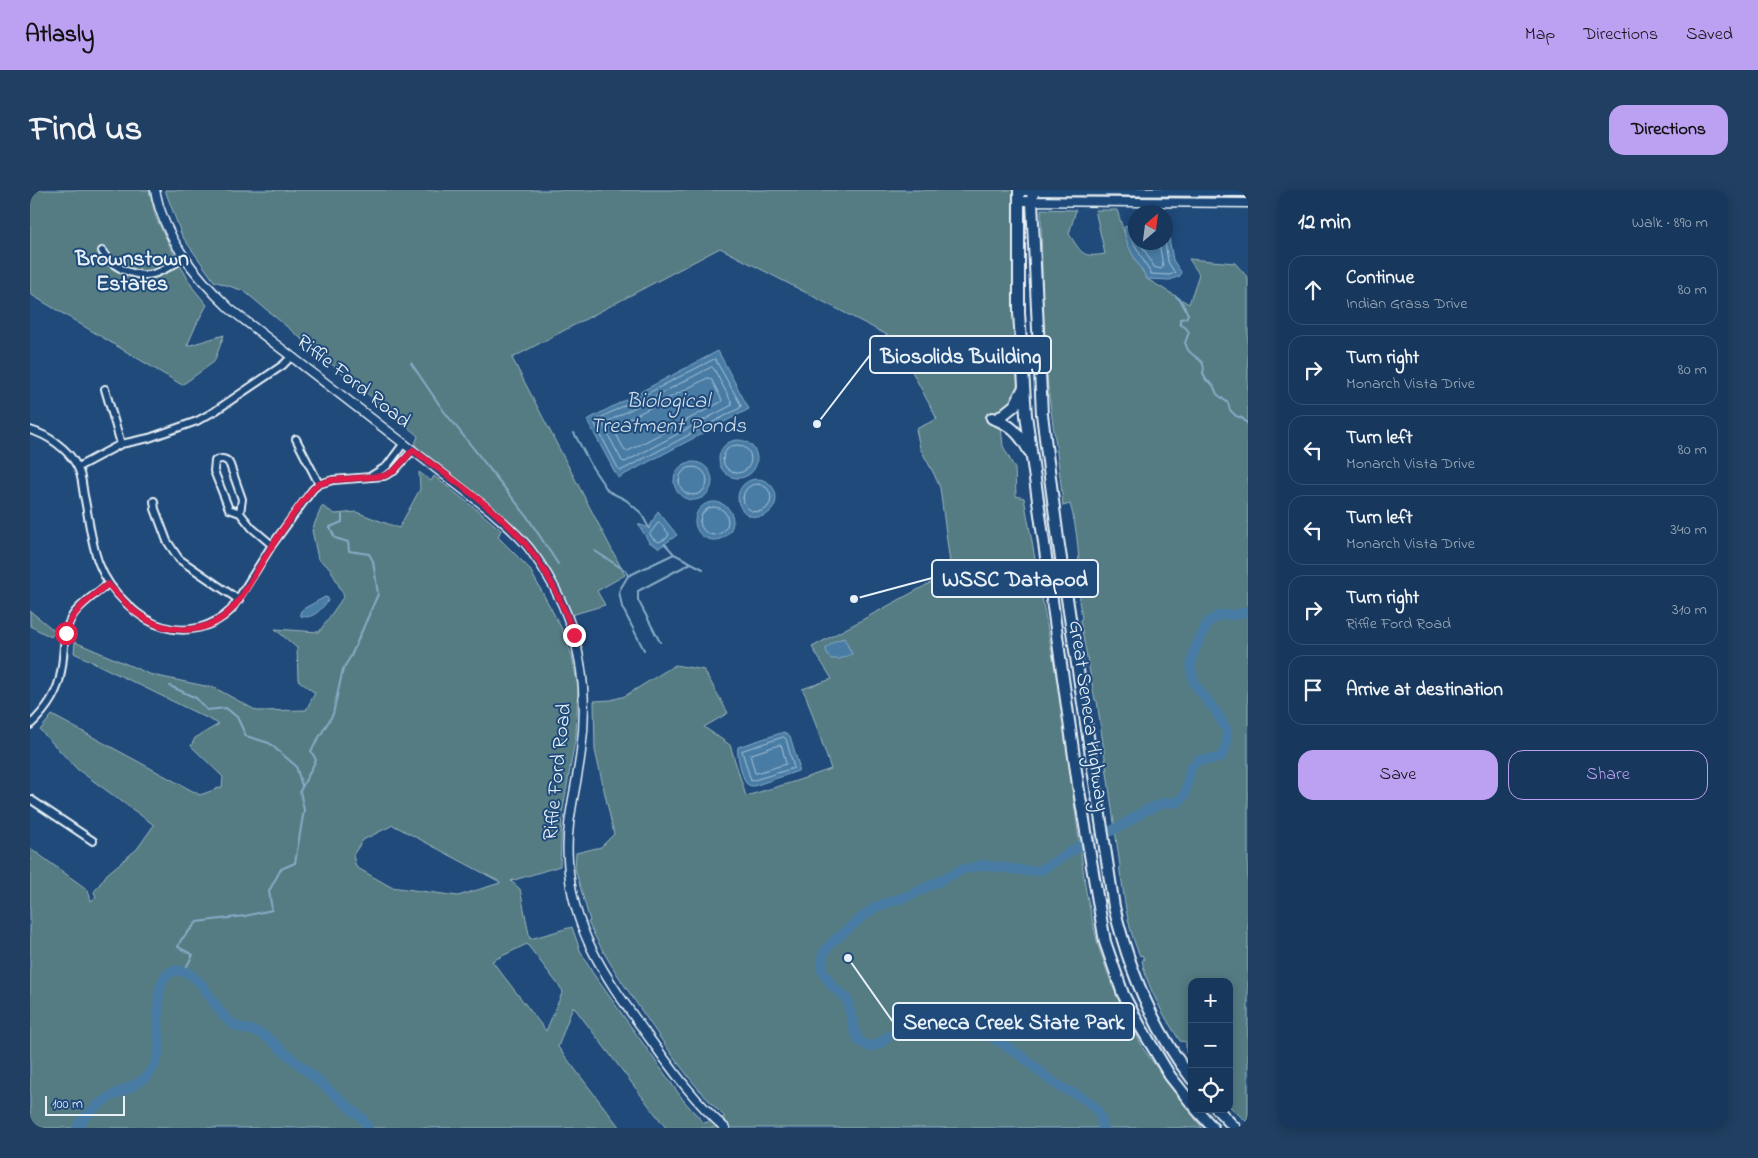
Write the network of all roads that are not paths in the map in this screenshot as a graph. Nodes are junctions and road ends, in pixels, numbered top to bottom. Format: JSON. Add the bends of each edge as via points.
{"nodes":[{"id":1,"x":156,"y":190,"type":"edge"},
{"id":2,"x":1033,"y":190,"type":"edge"},
{"id":3,"x":1248,"y":192,"type":"edge"},
{"id":4,"x":1019,"y":194,"type":"edge"},
{"id":5,"x":1032,"y":202,"type":"junction"},
{"id":6,"x":1248,"y":203,"type":"edge"},
{"id":7,"x":102,"y":251,"type":"dead end"},
{"id":8,"x":184,"y":258,"type":"junction"},
{"id":9,"x":292,"y":356,"type":"junction"},
{"id":10,"x":1024,"y":383,"type":"junction"},
{"id":11,"x":105,"y":389,"type":"dead end"},
{"id":12,"x":30,"y":430,"type":"edge"},
{"id":13,"x":296,"y":439,"type":"dead end"},
{"id":14,"x":404,"y":443,"type":"junction"},
{"id":15,"x":121,"y":444,"type":"junction"},
{"id":16,"x":413,"y":450,"type":"junction"},
{"id":17,"x":1032,"y":459,"type":"junction"},
{"id":18,"x":78,"y":467,"type":"junction"},
{"id":19,"x":370,"y":477,"type":"junction"},
{"id":20,"x":319,"y":484,"type":"junction"},
{"id":21,"x":154,"y":501,"type":"dead end"},
{"id":22,"x":240,"y":513,"type":"junction"},
{"id":23,"x":272,"y":545,"type":"junction"},
{"id":24,"x":108,"y":584,"type":"junction"},
{"id":25,"x":239,"y":600,"type":"junction"},
{"id":26,"x":30,"y":725,"type":"edge"},
{"id":27,"x":30,"y":799,"type":"edge"},
{"id":28,"x":93,"y":841,"type":"dead end"},
{"id":29,"x":1188,"y":1073,"type":"edge"},
{"id":30,"x":1188,"y":1098,"type":"edge"},
{"id":31,"x":1200,"y":1113,"type":"edge"},
{"id":32,"x":1221,"y":1113,"type":"edge"},
{"id":33,"x":725,"y":1128,"type":"edge"},
{"id":34,"x":1213,"y":1128,"type":"edge"},
{"id":35,"x":1236,"y":1128,"type":"edge"}],
"edges":[{"from":1,"to":8,"type":"street","name":"Riffle Ford Road","via":[[168,231]]},
{"from":2,"to":3,"type":"street"},
{"from":2,"to":4,"type":"street"},
{"from":2,"to":5,"type":"main road","name":"Great Seneca Highway"},
{"from":4,"to":5,"type":"street"},
{"from":4,"to":10,"type":"main road","name":"Great Seneca Highway","via":[[1019,313]]},
{"from":5,"to":6,"type":"street"},
{"from":5,"to":29,"type":"main road","name":"Great Seneca Highway","via":[[1042,414],[1114,907],[1137,985],[1157,1026]]},
{"from":7,"to":8,"type":"street","via":[[117,266],[142,276],[157,274]]},
{"from":8,"to":9,"type":"street","name":"Riffle Ford Road","via":[[200,280],[230,309]]},
{"from":9,"to":14,"type":"street","name":"Riffle Ford Road"},
{"from":9,"to":15,"type":"street","via":[[197,421]]},
{"from":10,"to":17,"type":"main road","name":"Great Seneca Highway"},
{"from":10,"to":17,"type":"main road","via":[[1015,405],[996,417],[1018,434]]},
{"from":11,"to":15,"type":"street"},
{"from":12,"to":18,"type":"street","via":[[58,445]]},
{"from":13,"to":20,"type":"street"},
{"from":14,"to":16,"type":"street","name":"Riffle Ford Road"},
{"from":14,"to":19,"type":"street","via":[[387,466]]},
{"from":15,"to":18,"type":"street"},
{"from":16,"to":19,"type":"street","via":[[394,471]]},
{"from":16,"to":33,"type":"street","name":"Riffle Ford Road","via":[[515,533],[539,563],[560,599],[574,635],[585,700],[581,753],[567,846],[575,908],[594,955],[615,990],[685,1087]]},
{"from":17,"to":30,"type":"main road","name":"Great Seneca Highway","via":[[1105,942],[1123,994],[1155,1053]]},
{"from":18,"to":24,"type":"street","via":[[91,543]]},
{"from":19,"to":20,"type":"street"},
{"from":20,"to":23,"type":"street"},
{"from":21,"to":25,"type":"street","via":[[166,541],[179,559]]},
{"from":22,"to":22,"type":"street","via":[[242,500],[230,464],[219,459],[215,461],[214,471],[229,509]]},
{"from":22,"to":23,"type":"street"},
{"from":23,"to":25,"type":"street"},
{"from":24,"to":25,"type":"street","via":[[138,614],[172,629],[207,626],[222,618]]},
{"from":24,"to":26,"type":"street","via":[[74,613],[68,626],[61,674],[50,702]]},
{"from":27,"to":28,"type":"street"},
{"from":31,"to":34,"type":"main road"},
{"from":32,"to":35,"type":"main road"}]}
